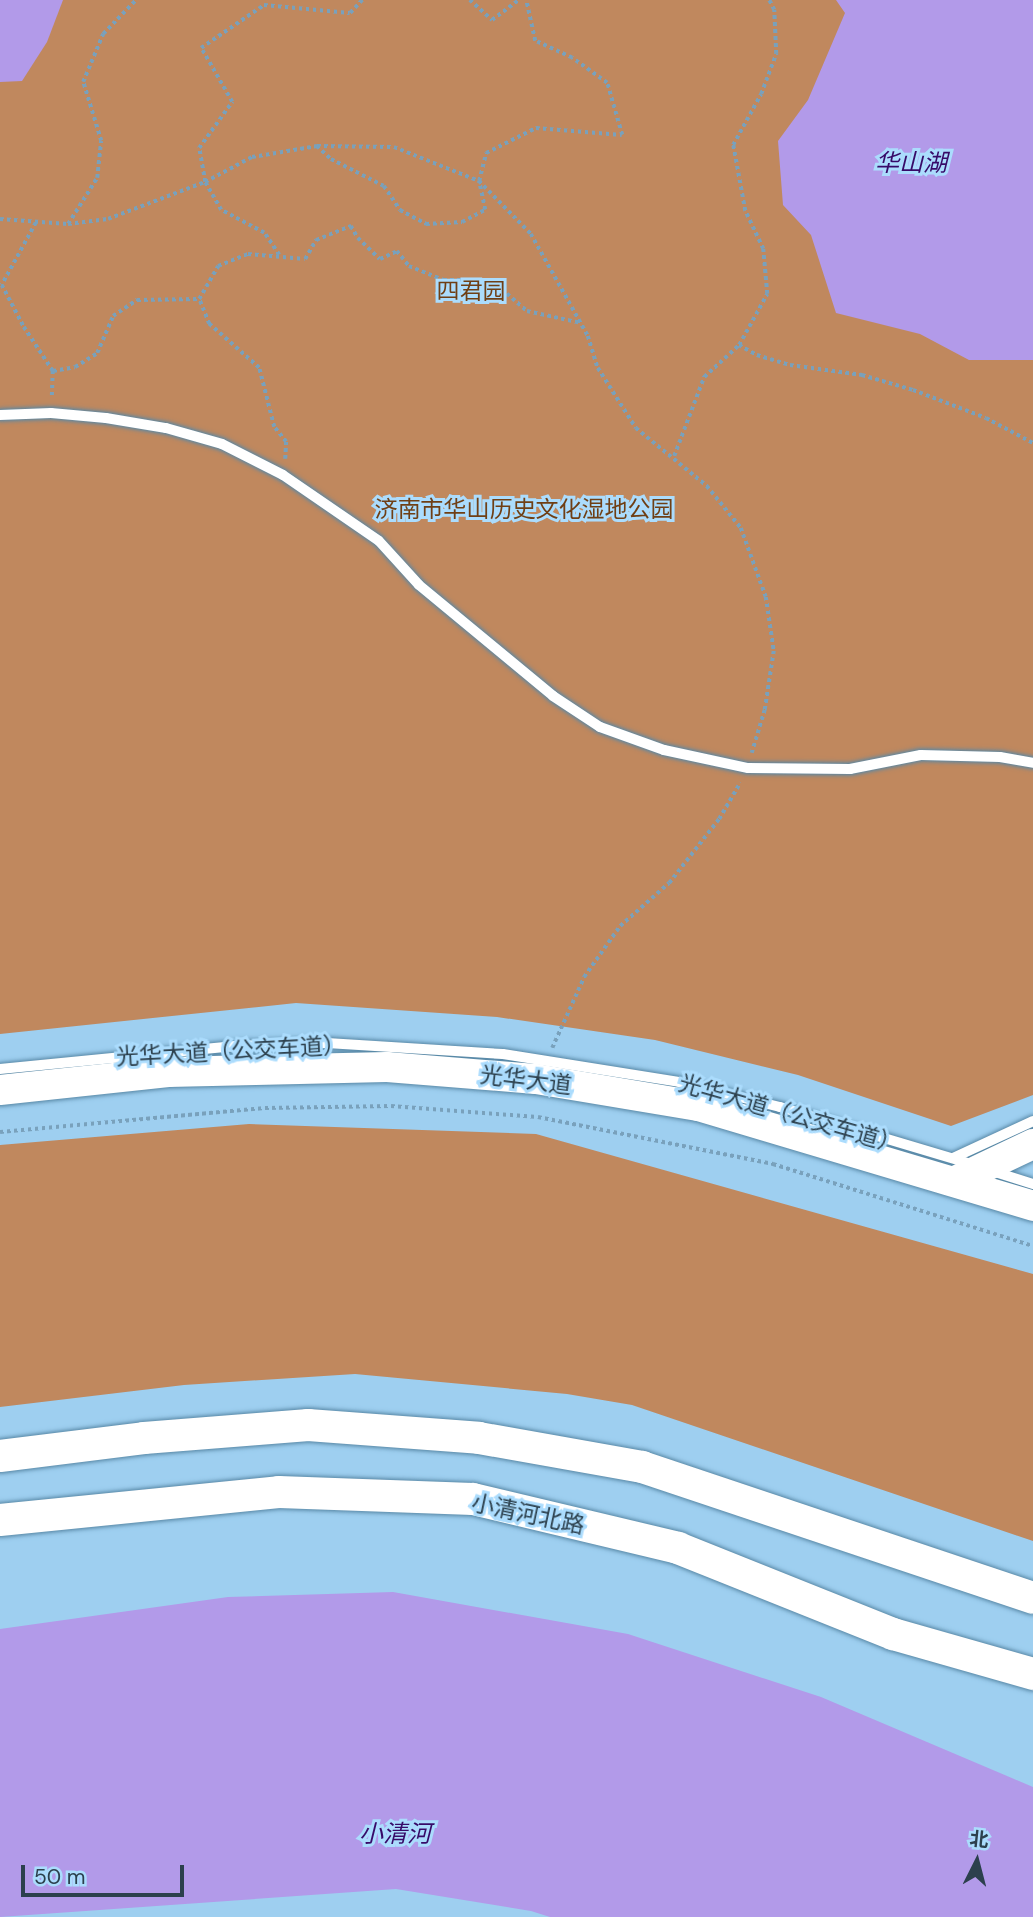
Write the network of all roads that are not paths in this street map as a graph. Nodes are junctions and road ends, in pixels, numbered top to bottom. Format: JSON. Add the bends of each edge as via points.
{"nodes":[{"id":1,"x":0,"y":415,"type":"edge"},
{"id":2,"x":1033,"y":763,"type":"edge"},
{"id":3,"x":0,"y":1069,"type":"edge"},
{"id":4,"x":0,"y":1090,"type":"edge"},
{"id":5,"x":1033,"y":1121,"type":"edge"},
{"id":6,"x":1033,"y":1144,"type":"edge"},
{"id":7,"x":981,"y":1168,"type":"junction"},
{"id":8,"x":954,"y":1169,"type":"junction"},
{"id":9,"x":1033,"y":1184,"type":"edge"},
{"id":10,"x":1033,"y":1206,"type":"edge"},
{"id":11,"x":0,"y":1456,"type":"edge"},
{"id":12,"x":0,"y":1520,"type":"edge"},
{"id":13,"x":1033,"y":1598,"type":"edge"},
{"id":14,"x":1033,"y":1674,"type":"edge"}],
"edges":[{"from":1,"to":2,"type":"lane","via":[[106,418],[222,444],[283,475],[379,541],[419,585],[554,696],[600,727],[664,750],[748,768],[850,769],[921,755],[1000,757]]},
{"from":3,"to":8,"type":"lane","name":"光华大道（公交车道）","via":[[235,1046],[327,1043],[547,1059],[679,1082]]},
{"from":4,"to":8,"type":"main road","name":"光华大道","via":[[168,1072],[360,1067],[536,1079],[698,1106]]},
{"from":5,"to":8,"type":"lane"},
{"from":6,"to":7,"type":"main road"},
{"from":7,"to":8,"type":"main road"},
{"from":7,"to":9,"type":"lane"},
{"from":8,"to":10,"type":"main road","name":"光华大道"},
{"from":11,"to":13,"type":"main road","via":[[307,1425],[479,1438],[642,1467]]},
{"from":12,"to":14,"type":"main road","name":"小清河北路","via":[[279,1492],[473,1499],[678,1548],[893,1634]]}]}
